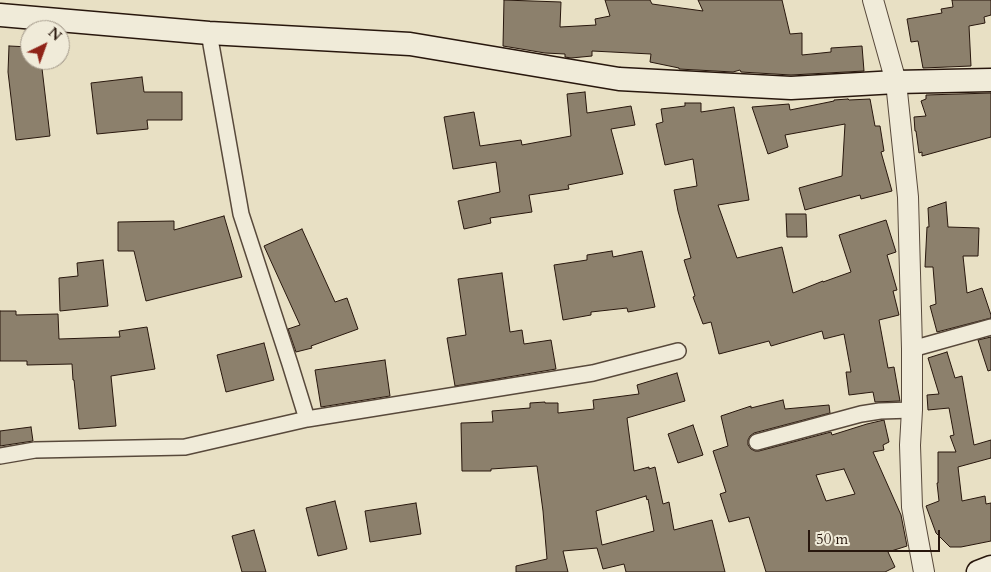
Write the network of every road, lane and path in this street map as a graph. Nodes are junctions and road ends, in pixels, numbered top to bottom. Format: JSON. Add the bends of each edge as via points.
{"nodes":[{"id":1,"x":874,"y":0,"type":"edge"},
{"id":2,"x":0,"y":15,"type":"edge"},
{"id":3,"x":208,"y":33,"type":"junction"},
{"id":4,"x":991,"y":80,"type":"edge"},
{"id":5,"x":896,"y":82,"type":"junction"},
{"id":6,"x":991,"y":327,"type":"edge"},
{"id":7,"x":912,"y":349,"type":"junction"},
{"id":8,"x":678,"y":351,"type":"dead end"},
{"id":9,"x":912,"y":410,"type":"junction"},
{"id":10,"x":307,"y":419,"type":"junction"},
{"id":11,"x":757,"y":442,"type":"dead end"},
{"id":12,"x":0,"y":456,"type":"edge"},
{"id":13,"x":991,"y":567,"type":"edge"},
{"id":14,"x":924,"y":572,"type":"edge"},
{"id":15,"x":978,"y":572,"type":"edge"}],
"edges":[{"from":1,"to":5,"type":"street"},
{"from":2,"to":3,"type":"main road"},
{"from":3,"to":5,"type":"main road","via":[[410,44],[619,80],[791,88]]},
{"from":3,"to":10,"type":"street","via":[[241,214]]},
{"from":4,"to":5,"type":"main road"},
{"from":5,"to":7,"type":"street","via":[[908,197]]},
{"from":6,"to":7,"type":"street"},
{"from":7,"to":9,"type":"street"},
{"from":8,"to":10,"type":"street","via":[[593,373]]},
{"from":9,"to":11,"type":"street","via":[[861,414]]},
{"from":9,"to":14,"type":"street","via":[[912,507]]},
{"from":10,"to":12,"type":"street","via":[[184,448],[43,450]]},
{"from":13,"to":15,"type":"main road"}]}
